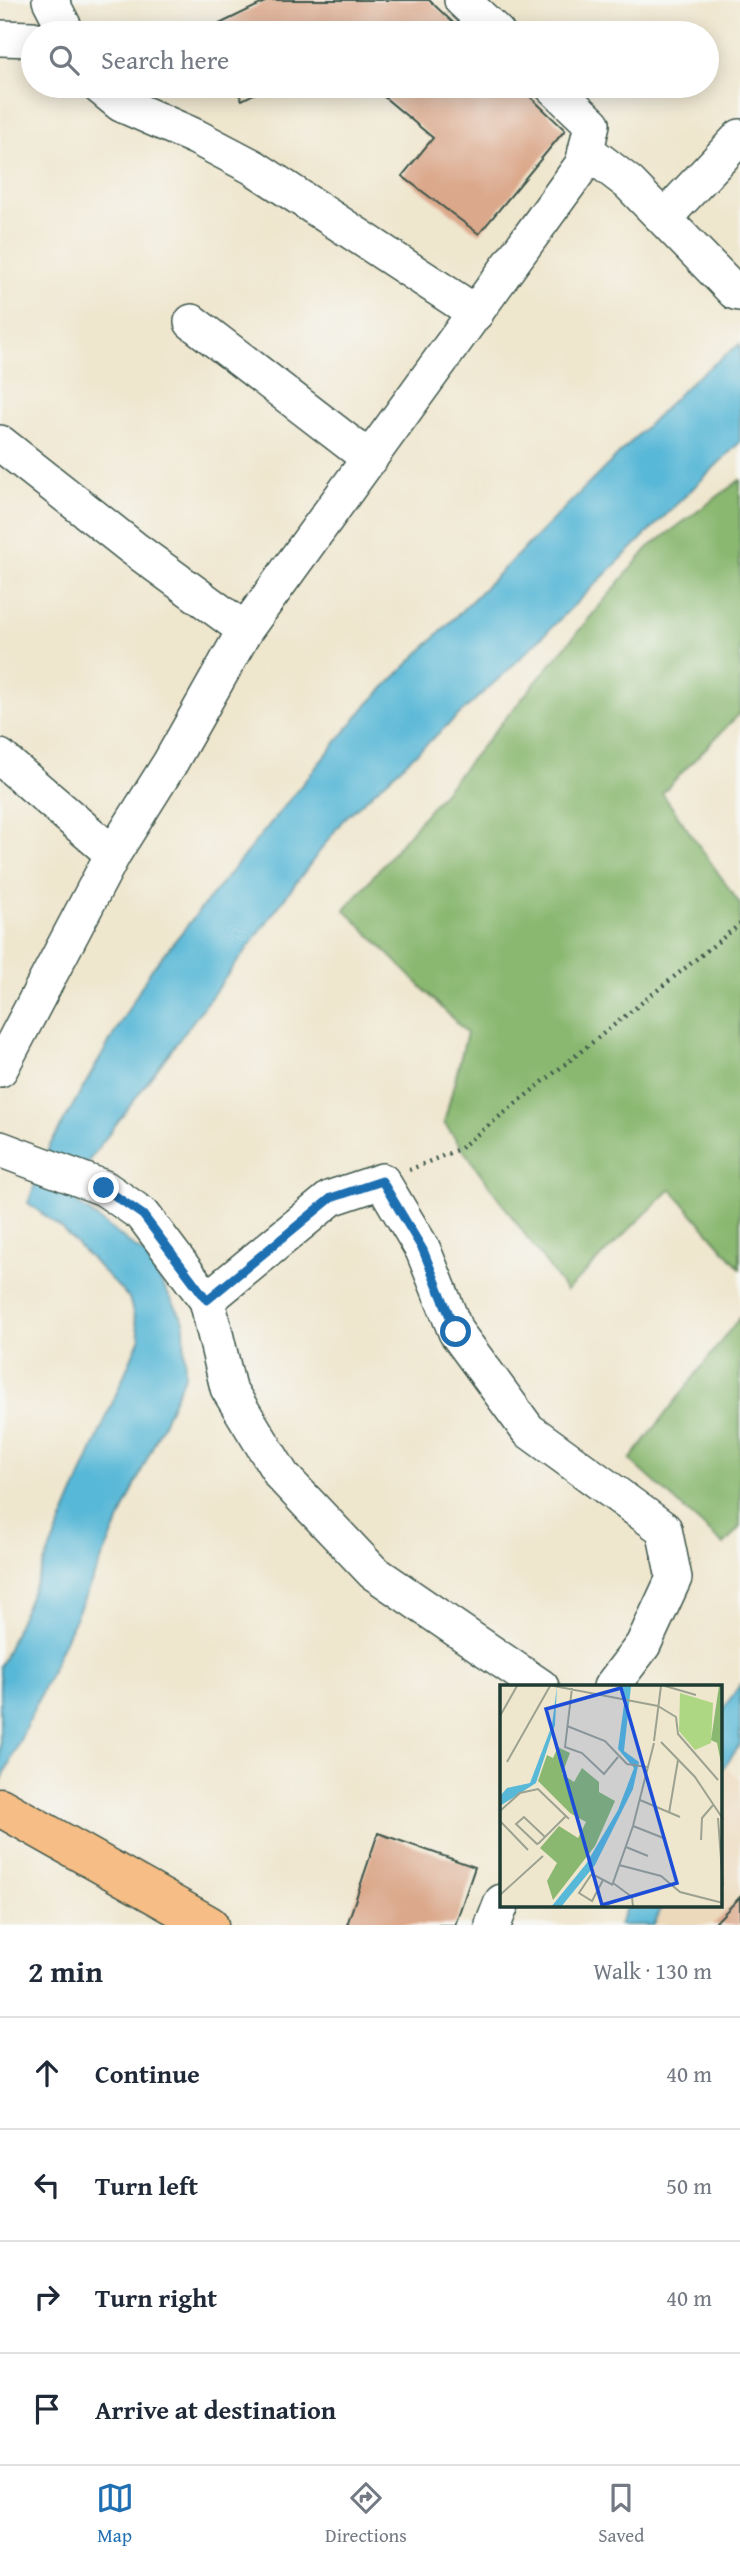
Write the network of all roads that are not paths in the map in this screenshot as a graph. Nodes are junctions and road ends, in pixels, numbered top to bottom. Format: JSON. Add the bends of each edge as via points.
{"nodes":[{"id":1,"x":50,"y":0,"type":"edge"},
{"id":2,"x":462,"y":0,"type":"edge"},
{"id":3,"x":61,"y":21,"type":"edge"},
{"id":4,"x":484,"y":21,"type":"edge"},
{"id":5,"x":0,"y":38,"type":"edge"},
{"id":6,"x":21,"y":39,"type":"edge"},
{"id":7,"x":114,"y":98,"type":"edge"},
{"id":8,"x":565,"y":98,"type":"edge"},
{"id":9,"x":740,"y":137,"type":"edge"},
{"id":10,"x":586,"y":150,"type":"junction"},
{"id":11,"x":664,"y":218,"type":"junction"},
{"id":12,"x":740,"y":293,"type":"edge"},
{"id":13,"x":476,"y":313,"type":"junction"},
{"id":14,"x":191,"y":322,"type":"dead end"},
{"id":15,"x":0,"y":443,"type":"edge"},
{"id":16,"x":370,"y":459,"type":"junction"},
{"id":17,"x":245,"y":630,"type":"junction"},
{"id":18,"x":0,"y":757,"type":"edge"},
{"id":19,"x":113,"y":854,"type":"junction"},
{"id":20,"x":0,"y":1069,"type":"edge"},
{"id":21,"x":0,"y":1149,"type":"edge"},
{"id":22,"x":207,"y":1300,"type":"junction"},
{"id":23,"x":538,"y":1685,"type":"edge"},
{"id":24,"x":613,"y":1685,"type":"edge"},
{"id":25,"x":0,"y":1807,"type":"edge"},
{"id":26,"x":500,"y":1907,"type":"edge"},
{"id":27,"x":209,"y":1925,"type":"edge"},
{"id":28,"x":493,"y":1925,"type":"edge"}],
"edges":[{"from":1,"to":3,"type":"street"},
{"from":2,"to":4,"type":"street"},
{"from":5,"to":6,"type":"street"},
{"from":7,"to":13,"type":"street","via":[[253,167]]},
{"from":8,"to":10,"type":"street","via":[[592,124]]},
{"from":9,"to":11,"type":"street"},
{"from":10,"to":11,"type":"street"},
{"from":10,"to":13,"type":"street","via":[[583,164]]},
{"from":11,"to":12,"type":"street"},
{"from":13,"to":16,"type":"street"},
{"from":14,"to":16,"type":"street"},
{"from":15,"to":17,"type":"street"},
{"from":16,"to":17,"type":"street"},
{"from":17,"to":19,"type":"street"},
{"from":18,"to":19,"type":"street"},
{"from":19,"to":20,"type":"street"},
{"from":21,"to":22,"type":"street","via":[[104,1188],[143,1215]]},
{"from":22,"to":23,"type":"street","via":[[228,1388],[282,1476],[373,1572]]},
{"from":22,"to":24,"type":"street","via":[[331,1198],[382,1181],[423,1250],[456,1332],[528,1430],[664,1529],[674,1578],[643,1645]]},
{"from":25,"to":27,"type":"main road"},
{"from":26,"to":28,"type":"street"}]}
